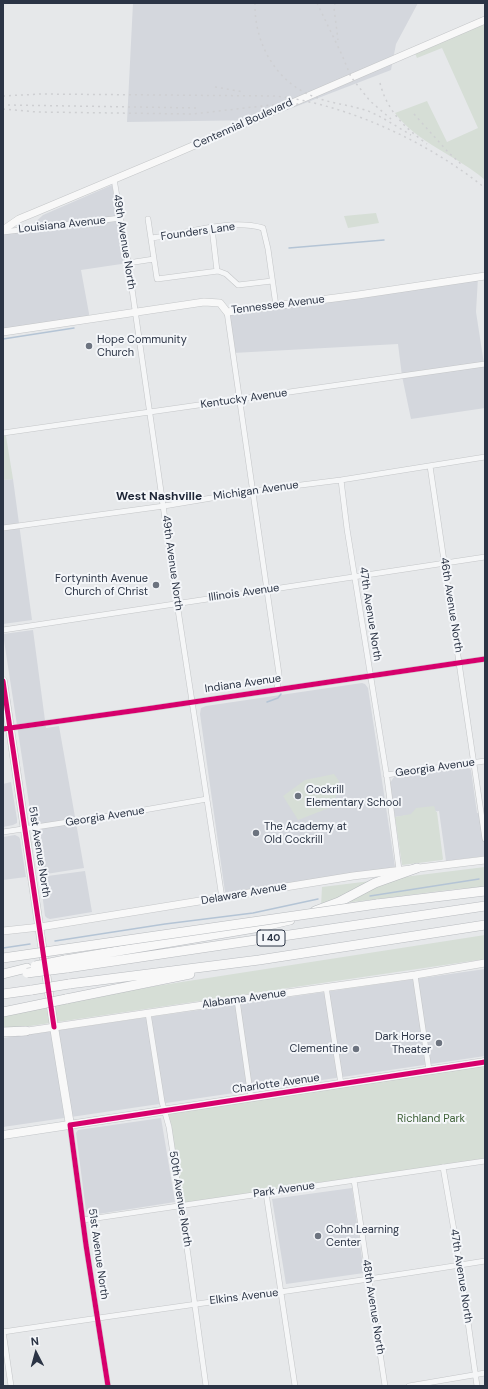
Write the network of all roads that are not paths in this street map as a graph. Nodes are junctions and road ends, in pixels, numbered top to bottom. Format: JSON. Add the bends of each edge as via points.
{"nodes":[{"id":1,"x":485,"y":20,"type":"edge"},
{"id":2,"x":114,"y":179,"type":"junction"},
{"id":3,"x":121,"y":218,"type":"junction"},
{"id":4,"x":148,"y":219,"type":"dead end"},
{"id":5,"x":212,"y":228,"type":"junction"},
{"id":6,"x":3,"y":231,"type":"edge"},
{"id":7,"x":151,"y":238,"type":"junction"},
{"id":8,"x":154,"y":259,"type":"junction"},
{"id":9,"x":128,"y":263,"type":"junction"},
{"id":10,"x":217,"y":271,"type":"junction"},
{"id":11,"x":485,"y":276,"type":"edge"},
{"id":12,"x":272,"y":281,"type":"junction"},
{"id":13,"x":276,"y":306,"type":"junction"},
{"id":14,"x":135,"y":312,"type":"junction"},
{"id":15,"x":227,"y":312,"type":"junction"},
{"id":16,"x":3,"y":332,"type":"edge"},
{"id":17,"x":485,"y":364,"type":"edge"},
{"id":18,"x":240,"y":399,"type":"junction"},
{"id":19,"x":150,"y":412,"type":"junction"},
{"id":20,"x":3,"y":433,"type":"edge"},
{"id":21,"x":485,"y":457,"type":"edge"},
{"id":22,"x":430,"y":466,"type":"junction"},
{"id":23,"x":341,"y":480,"type":"junction"},
{"id":24,"x":252,"y":491,"type":"junction"},
{"id":25,"x":164,"y":506,"type":"junction"},
{"id":26,"x":3,"y":528,"type":"edge"},
{"id":27,"x":485,"y":557,"type":"edge"},
{"id":28,"x":444,"y":563,"type":"junction"},
{"id":29,"x":354,"y":577,"type":"junction"},
{"id":30,"x":267,"y":590,"type":"junction"},
{"id":31,"x":177,"y":603,"type":"junction"},
{"id":32,"x":3,"y":630,"type":"edge"},
{"id":33,"x":485,"y":659,"type":"edge"},
{"id":34,"x":459,"y":663,"type":"junction"},
{"id":35,"x":370,"y":676,"type":"junction"},
{"id":36,"x":3,"y":681,"type":"edge"},
{"id":37,"x":277,"y":690,"type":"junction"},
{"id":38,"x":193,"y":701,"type":"junction"},
{"id":39,"x":6,"y":728,"type":"edge"},
{"id":40,"x":485,"y":761,"type":"edge"},
{"id":41,"x":474,"y":763,"type":"junction"},
{"id":42,"x":386,"y":775,"type":"junction"},
{"id":43,"x":207,"y":800,"type":"junction"},
{"id":44,"x":25,"y":829,"type":"junction"},
{"id":45,"x":3,"y":832,"type":"edge"},
{"id":46,"x":485,"y":839,"type":"edge"},
{"id":47,"x":485,"y":860,"type":"edge"},
{"id":48,"x":417,"y":868,"type":"junction"},
{"id":49,"x":399,"y":870,"type":"junction"},
{"id":50,"x":485,"y":891,"type":"edge"},
{"id":51,"x":222,"y":898,"type":"junction"},
{"id":52,"x":485,"y":906,"type":"edge"},
{"id":53,"x":481,"y":926,"type":"edge"},
{"id":54,"x":40,"y":927,"type":"junction"},
{"id":55,"x":3,"y":931,"type":"edge"},
{"id":56,"x":3,"y":958,"type":"edge"},
{"id":57,"x":258,"y":960,"type":"junction"},
{"id":58,"x":485,"y":963,"type":"edge"},
{"id":59,"x":66,"y":964,"type":"junction"},
{"id":60,"x":27,"y":971,"type":"junction"},
{"id":61,"x":3,"y":974,"type":"edge"},
{"id":62,"x":415,"y":975,"type":"junction"},
{"id":63,"x":3,"y":977,"type":"edge"},
{"id":64,"x":326,"y":987,"type":"junction"},
{"id":65,"x":3,"y":994,"type":"edge"},
{"id":66,"x":237,"y":1000,"type":"junction"},
{"id":67,"x":3,"y":1012,"type":"edge"},
{"id":68,"x":148,"y":1013,"type":"junction"},
{"id":69,"x":54,"y":1027,"type":"junction"},
{"id":70,"x":3,"y":1032,"type":"edge"},
{"id":71,"x":26,"y":1032,"type":"junction"},
{"id":72,"x":3,"y":1036,"type":"edge"},
{"id":73,"x":485,"y":1062,"type":"edge"},
{"id":74,"x":429,"y":1070,"type":"junction"},
{"id":75,"x":340,"y":1084,"type":"junction"},
{"id":76,"x":251,"y":1098,"type":"junction"},
{"id":77,"x":165,"y":1110,"type":"junction"},
{"id":78,"x":70,"y":1125,"type":"junction"},
{"id":79,"x":3,"y":1135,"type":"edge"},
{"id":80,"x":485,"y":1161,"type":"edge"},
{"id":81,"x":443,"y":1167,"type":"junction"},
{"id":82,"x":354,"y":1180,"type":"junction"},
{"id":83,"x":266,"y":1193,"type":"junction"},
{"id":84,"x":181,"y":1206,"type":"junction"},
{"id":85,"x":83,"y":1220,"type":"junction"},
{"id":86,"x":485,"y":1261,"type":"edge"},
{"id":87,"x":460,"y":1265,"type":"junction"},
{"id":88,"x":369,"y":1279,"type":"junction"},
{"id":89,"x":281,"y":1292,"type":"junction"},
{"id":90,"x":195,"y":1304,"type":"junction"},
{"id":91,"x":98,"y":1318,"type":"junction"},
{"id":92,"x":3,"y":1332,"type":"edge"},
{"id":93,"x":485,"y":1373,"type":"edge"},
{"id":94,"x":475,"y":1375,"type":"junction"},
{"id":95,"x":11,"y":1386,"type":"edge"},
{"id":96,"x":108,"y":1386,"type":"edge"},
{"id":97,"x":206,"y":1386,"type":"edge"},
{"id":98,"x":295,"y":1386,"type":"edge"},
{"id":99,"x":385,"y":1386,"type":"edge"},
{"id":100,"x":409,"y":1386,"type":"edge"},
{"id":101,"x":477,"y":1386,"type":"edge"}],
"edges":[{"from":1,"to":2,"type":"main road","name":"Centennial Boulevard"},
{"from":2,"to":3,"type":"street","name":"49th Avenue North"},
{"from":2,"to":6,"type":"main road","name":"Centennial Boulevard","via":[[24,217]]},
{"from":3,"to":6,"type":"street","name":"Louisiana Avenue"},
{"from":3,"to":9,"type":"street","name":"49th Avenue North"},
{"from":4,"to":7,"type":"street","name":"Founders Lane"},
{"from":5,"to":7,"type":"street","name":"Founders Lane"},
{"from":5,"to":10,"type":"street"},
{"from":5,"to":12,"type":"street","name":"Founders Lane","via":[[252,225],[263,228]]},
{"from":7,"to":8,"type":"street","name":"Founders Lane"},
{"from":8,"to":9,"type":"street"},
{"from":8,"to":10,"type":"street","name":"Founders Lane","via":[[157,279]]},
{"from":9,"to":14,"type":"street","name":"49th Avenue North"},
{"from":10,"to":12,"type":"street","via":[[226,274],[238,285]]},
{"from":11,"to":13,"type":"main road","name":"Tennessee Avenue"},
{"from":12,"to":13,"type":"street","name":"Founders Lane"},
{"from":13,"to":15,"type":"main road","name":"Tennessee Avenue"},
{"from":14,"to":15,"type":"main road","name":"Tennessee Avenue","via":[[204,302],[220,303]]},
{"from":14,"to":16,"type":"main road","name":"Tennessee Avenue"},
{"from":14,"to":19,"type":"street","name":"49th Avenue North"},
{"from":15,"to":18,"type":"street"},
{"from":17,"to":18,"type":"street","name":"Kentucky Avenue"},
{"from":18,"to":19,"type":"street","name":"Kentucky Avenue"},
{"from":18,"to":24,"type":"street"},
{"from":19,"to":20,"type":"street","name":"Kentucky Avenue"},
{"from":19,"to":25,"type":"street","name":"49th Avenue North"},
{"from":21,"to":22,"type":"street","name":"Michigan Avenue"},
{"from":22,"to":23,"type":"street","name":"Michigan Avenue"},
{"from":22,"to":28,"type":"street","name":"46th Avenue North"},
{"from":23,"to":24,"type":"street","name":"Michigan Avenue"},
{"from":23,"to":29,"type":"street","name":"47th Avenue North"},
{"from":24,"to":25,"type":"street","name":"Michigan Avenue"},
{"from":24,"to":30,"type":"street"},
{"from":25,"to":26,"type":"street","name":"Michigan Avenue"},
{"from":25,"to":31,"type":"street","name":"49th Avenue North"},
{"from":27,"to":28,"type":"street","name":"Illinois Avenue"},
{"from":28,"to":29,"type":"street","name":"Illinois Avenue"},
{"from":28,"to":34,"type":"street","name":"46th Avenue North"},
{"from":29,"to":30,"type":"street","name":"Illinois Avenue"},
{"from":29,"to":35,"type":"street","name":"47th Avenue North"},
{"from":30,"to":31,"type":"street","name":"Illinois Avenue"},
{"from":30,"to":37,"type":"street","via":[[279,674]]},
{"from":31,"to":32,"type":"street","name":"Illinois Avenue"},
{"from":31,"to":38,"type":"street","name":"49th Avenue North"},
{"from":33,"to":34,"type":"street","name":"Indiana Avenue"},
{"from":34,"to":35,"type":"street","name":"Indiana Avenue"},
{"from":34,"to":41,"type":"street","name":"46th Avenue North"},
{"from":35,"to":37,"type":"street","name":"Indiana Avenue"},
{"from":35,"to":42,"type":"street","name":"47th Avenue North"},
{"from":36,"to":39,"type":"main road","name":"51st Avenue North"},
{"from":37,"to":38,"type":"street","name":"Indiana Avenue"},
{"from":38,"to":39,"type":"street","name":"Indiana Avenue"},
{"from":38,"to":43,"type":"street","name":"49th Avenue North"},
{"from":39,"to":44,"type":"main road","name":"51st Avenue North"},
{"from":40,"to":41,"type":"street","name":"Georgia Avenue"},
{"from":41,"to":42,"type":"street","name":"Georgia Avenue"},
{"from":41,"to":46,"type":"street","name":"46th Avenue North"},
{"from":42,"to":49,"type":"street","name":"47th Avenue North"},
{"from":43,"to":44,"type":"street","name":"Georgia Avenue"},
{"from":43,"to":51,"type":"street","name":"49th Avenue North"},
{"from":44,"to":45,"type":"street","name":"Georgia Avenue"},
{"from":44,"to":54,"type":"main road","name":"51st Avenue North"},
{"from":47,"to":48,"type":"main road","name":"Delaware Avenue"},
{"from":48,"to":49,"type":"main road","name":"Delaware Avenue"},
{"from":48,"to":59,"type":"highway","via":[[375,883],[339,902],[291,920]]},
{"from":49,"to":51,"type":"main road","name":"Delaware Avenue"},
{"from":50,"to":56,"type":"highway","bridge":true},
{"from":51,"to":54,"type":"main road","name":"Delaware Avenue"},
{"from":52,"to":59,"type":"highway","number":"I 40"},
{"from":53,"to":57,"type":"highway","number":"I 40"},
{"from":54,"to":55,"type":"main road","name":"Delaware Avenue"},
{"from":54,"to":69,"type":"main road","name":"51st Avenue North"},
{"from":57,"to":65,"type":"highway","number":"I 40","bridge":true},
{"from":57,"to":67,"type":"highway","bridge":true},
{"from":58,"to":62,"type":"main road","name":"Alabama Avenue"},
{"from":59,"to":60,"type":"highway","number":"I 40","bridge":true},
{"from":60,"to":61,"type":"highway"},
{"from":60,"to":63,"type":"highway","number":"I 40"},
{"from":62,"to":64,"type":"main road","name":"Alabama Avenue"},
{"from":62,"to":74,"type":"street"},
{"from":64,"to":66,"type":"main road","name":"Alabama Avenue"},
{"from":64,"to":75,"type":"street"},
{"from":66,"to":68,"type":"main road","name":"Alabama Avenue"},
{"from":66,"to":76,"type":"street"},
{"from":68,"to":69,"type":"main road","name":"Alabama Avenue"},
{"from":68,"to":77,"type":"street","name":"50th Avenue North"},
{"from":69,"to":71,"type":"main road","name":"Alabama Avenue"},
{"from":69,"to":78,"type":"main road","name":"51st Avenue North"},
{"from":70,"to":71,"type":"highway"},
{"from":71,"to":72,"type":"main road","name":"Alabama Avenue"},
{"from":73,"to":74,"type":"main road","name":"Charlotte Avenue"},
{"from":74,"to":75,"type":"main road","name":"Charlotte Avenue"},
{"from":75,"to":76,"type":"main road","name":"Charlotte Avenue"},
{"from":76,"to":77,"type":"main road","name":"Charlotte Avenue"},
{"from":77,"to":78,"type":"main road","name":"Charlotte Avenue"},
{"from":77,"to":84,"type":"street","name":"50th Avenue North"},
{"from":78,"to":79,"type":"main road","name":"Charlotte Avenue"},
{"from":78,"to":85,"type":"street","name":"51st Avenue North"},
{"from":80,"to":81,"type":"street","name":"Park Avenue"},
{"from":81,"to":82,"type":"street","name":"Park Avenue"},
{"from":81,"to":87,"type":"street","name":"47th Avenue North"},
{"from":82,"to":83,"type":"street","name":"Park Avenue"},
{"from":82,"to":88,"type":"street","name":"48th Avenue North"},
{"from":83,"to":84,"type":"street","name":"Park Avenue"},
{"from":83,"to":89,"type":"street"},
{"from":84,"to":85,"type":"street","name":"Park Avenue"},
{"from":84,"to":90,"type":"street","name":"50th Avenue North"},
{"from":85,"to":91,"type":"street","name":"51st Avenue North"},
{"from":86,"to":87,"type":"street","name":"Elkins Avenue"},
{"from":87,"to":88,"type":"street","name":"Elkins Avenue"},
{"from":87,"to":94,"type":"street","name":"47th Avenue North"},
{"from":88,"to":89,"type":"street","name":"Elkins Avenue"},
{"from":88,"to":99,"type":"street","name":"48th Avenue North"},
{"from":89,"to":90,"type":"street","name":"Elkins Avenue"},
{"from":89,"to":98,"type":"street"},
{"from":90,"to":91,"type":"street","name":"Elkins Avenue"},
{"from":90,"to":97,"type":"street","name":"50th Avenue North"},
{"from":91,"to":92,"type":"street","name":"Elkins Avenue"},
{"from":91,"to":96,"type":"street","name":"51st Avenue North"},
{"from":92,"to":95,"type":"street"},
{"from":93,"to":94,"type":"street"},
{"from":94,"to":100,"type":"street"},
{"from":94,"to":101,"type":"street","name":"47th Avenue North"}]}
